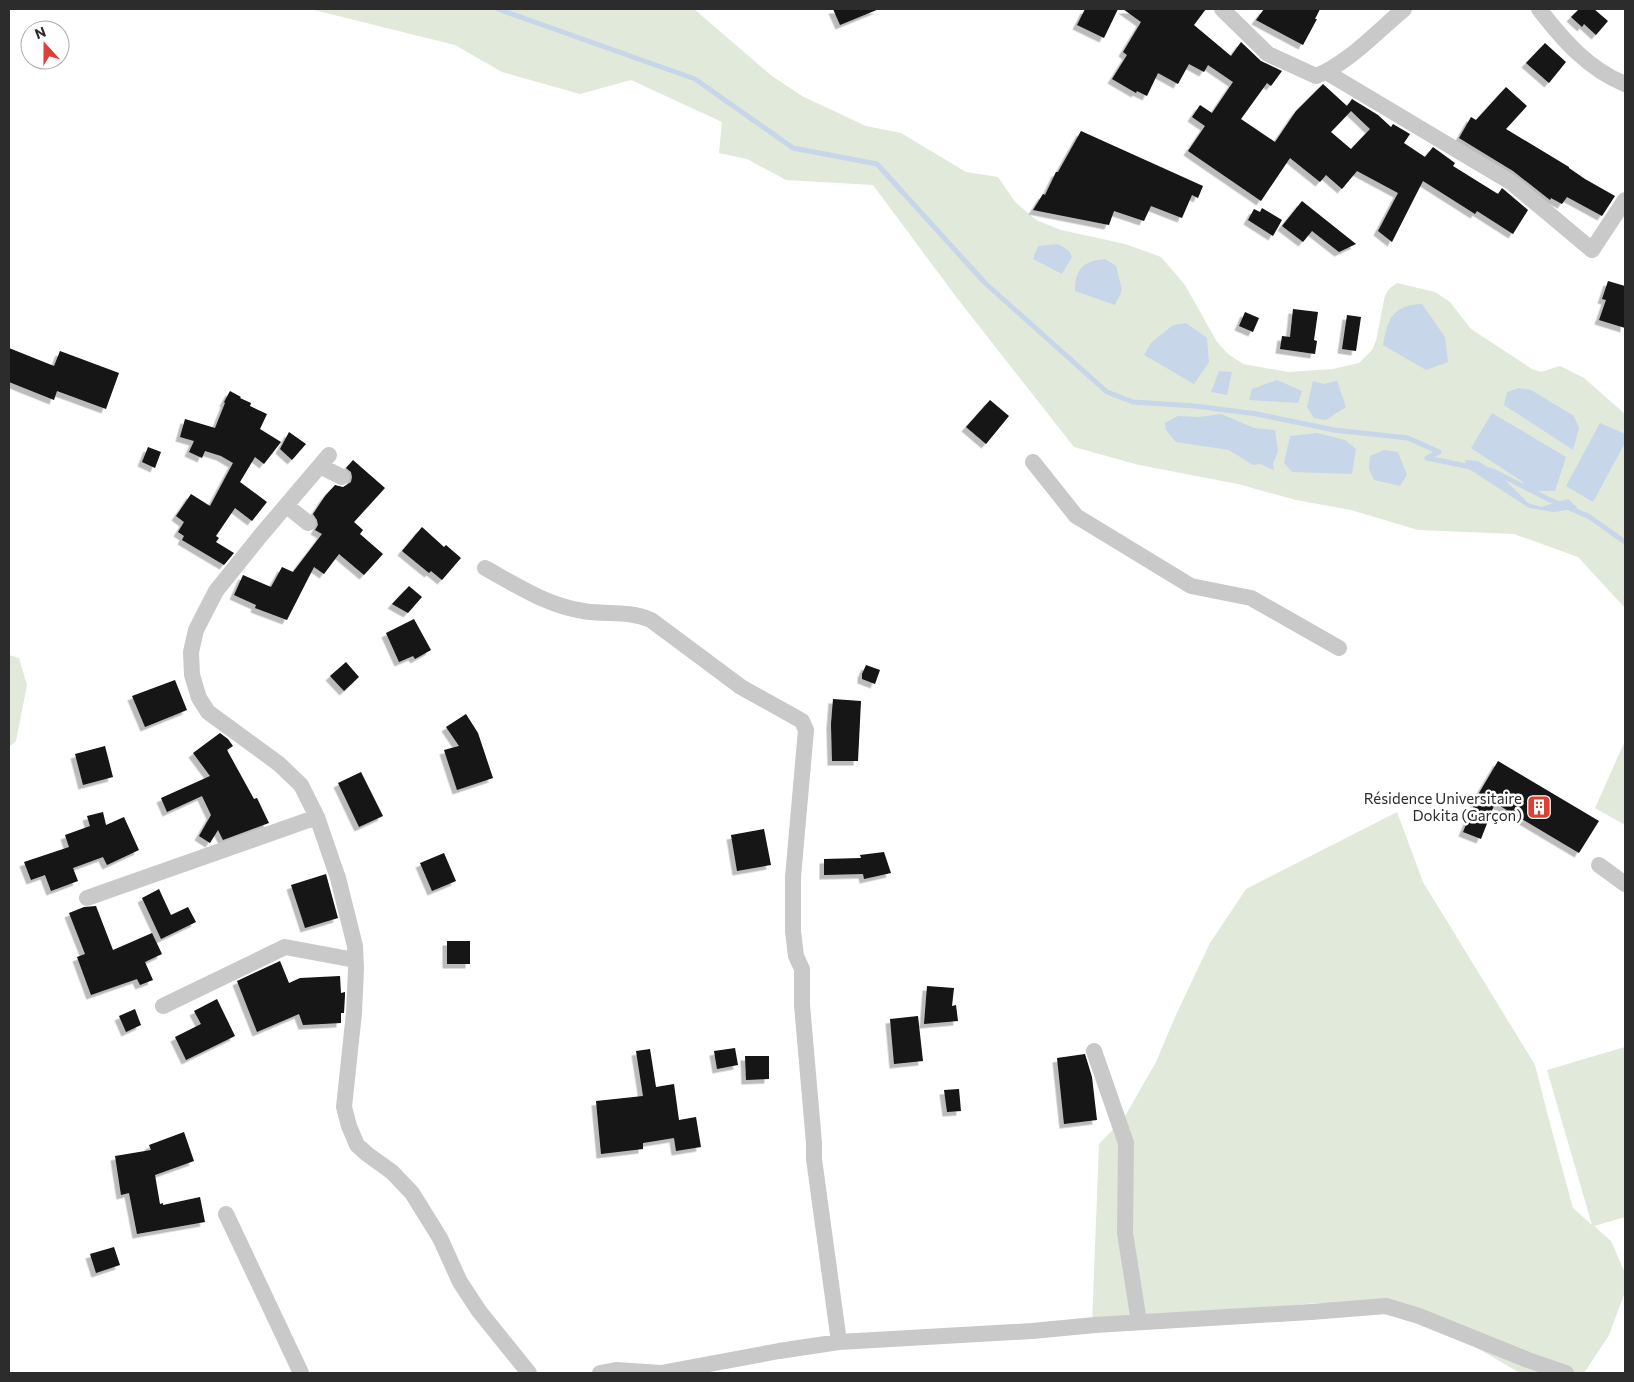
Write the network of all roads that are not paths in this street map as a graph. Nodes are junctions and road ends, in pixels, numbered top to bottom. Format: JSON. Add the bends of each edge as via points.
{"nodes":[{"id":1,"x":1222,"y":9,"type":"edge"},
{"id":2,"x":1404,"y":9,"type":"edge"},
{"id":3,"x":1539,"y":9,"type":"edge"},
{"id":4,"x":1326,"y":72,"type":"junction"},
{"id":5,"x":1625,"y":84,"type":"edge"},
{"id":6,"x":1625,"y":200,"type":"edge"},
{"id":7,"x":1033,"y":462,"type":"dead end"},
{"id":8,"x":342,"y":477,"type":"dead end"},
{"id":9,"x":287,"y":506,"type":"junction"},
{"id":10,"x":308,"y":522,"type":"dead end"},
{"id":11,"x":485,"y":568,"type":"dead end"},
{"id":12,"x":1339,"y":648,"type":"dead end"},
{"id":13,"x":317,"y":817,"type":"junction"},
{"id":14,"x":1599,"y":865,"type":"dead end"},
{"id":15,"x":1625,"y":884,"type":"edge"},
{"id":16,"x":87,"y":898,"type":"dead end"},
{"id":17,"x":356,"y":960,"type":"junction"},
{"id":18,"x":163,"y":1006,"type":"dead end"},
{"id":19,"x":1094,"y":1051,"type":"dead end"},
{"id":20,"x":226,"y":1214,"type":"dead end"},
{"id":21,"x":1139,"y":1322,"type":"junction"},
{"id":22,"x":839,"y":1342,"type":"junction"},
{"id":23,"x":301,"y":1373,"type":"edge"},
{"id":24,"x":529,"y":1373,"type":"edge"},
{"id":25,"x":600,"y":1373,"type":"edge"},
{"id":26,"x":1566,"y":1373,"type":"edge"}],
"edges":[{"from":1,"to":4,"type":"street","via":[[1268,54],[1316,76]]},
{"from":2,"to":4,"type":"street"},
{"from":3,"to":5,"type":"street","via":[[1582,58],[1613,80]]},
{"from":4,"to":6,"type":"street","via":[[1512,184],[1592,250]]},
{"from":7,"to":12,"type":"street","via":[[1076,516],[1191,586],[1251,598]]},
{"from":8,"to":9,"type":"street","via":[[324,461]]},
{"from":9,"to":10,"type":"street"},
{"from":9,"to":13,"type":"street","via":[[216,592],[196,630],[191,652],[192,675],[198,698],[208,712],[279,764],[300,785]]},
{"from":11,"to":22,"type":"street","via":[[558,606],[584,612],[638,614],[741,687],[802,721],[806,730],[793,877],[793,931],[796,956],[802,969],[814,1159]]},
{"from":13,"to":16,"type":"street"},
{"from":13,"to":17,"type":"street","via":[[338,878]]},
{"from":14,"to":15,"type":"street"},
{"from":17,"to":18,"type":"street","via":[[285,947]]},
{"from":17,"to":24,"type":"street","via":[[344,1107],[349,1126],[358,1145],[412,1193],[440,1238],[460,1282]]},
{"from":19,"to":21,"type":"street","via":[[1126,1143],[1125,1234]]},
{"from":20,"to":23,"type":"street"},
{"from":21,"to":22,"type":"street"},
{"from":21,"to":26,"type":"street","via":[[1386,1306]]},
{"from":22,"to":25,"type":"street","via":[[661,1373],[616,1370]]}]}
